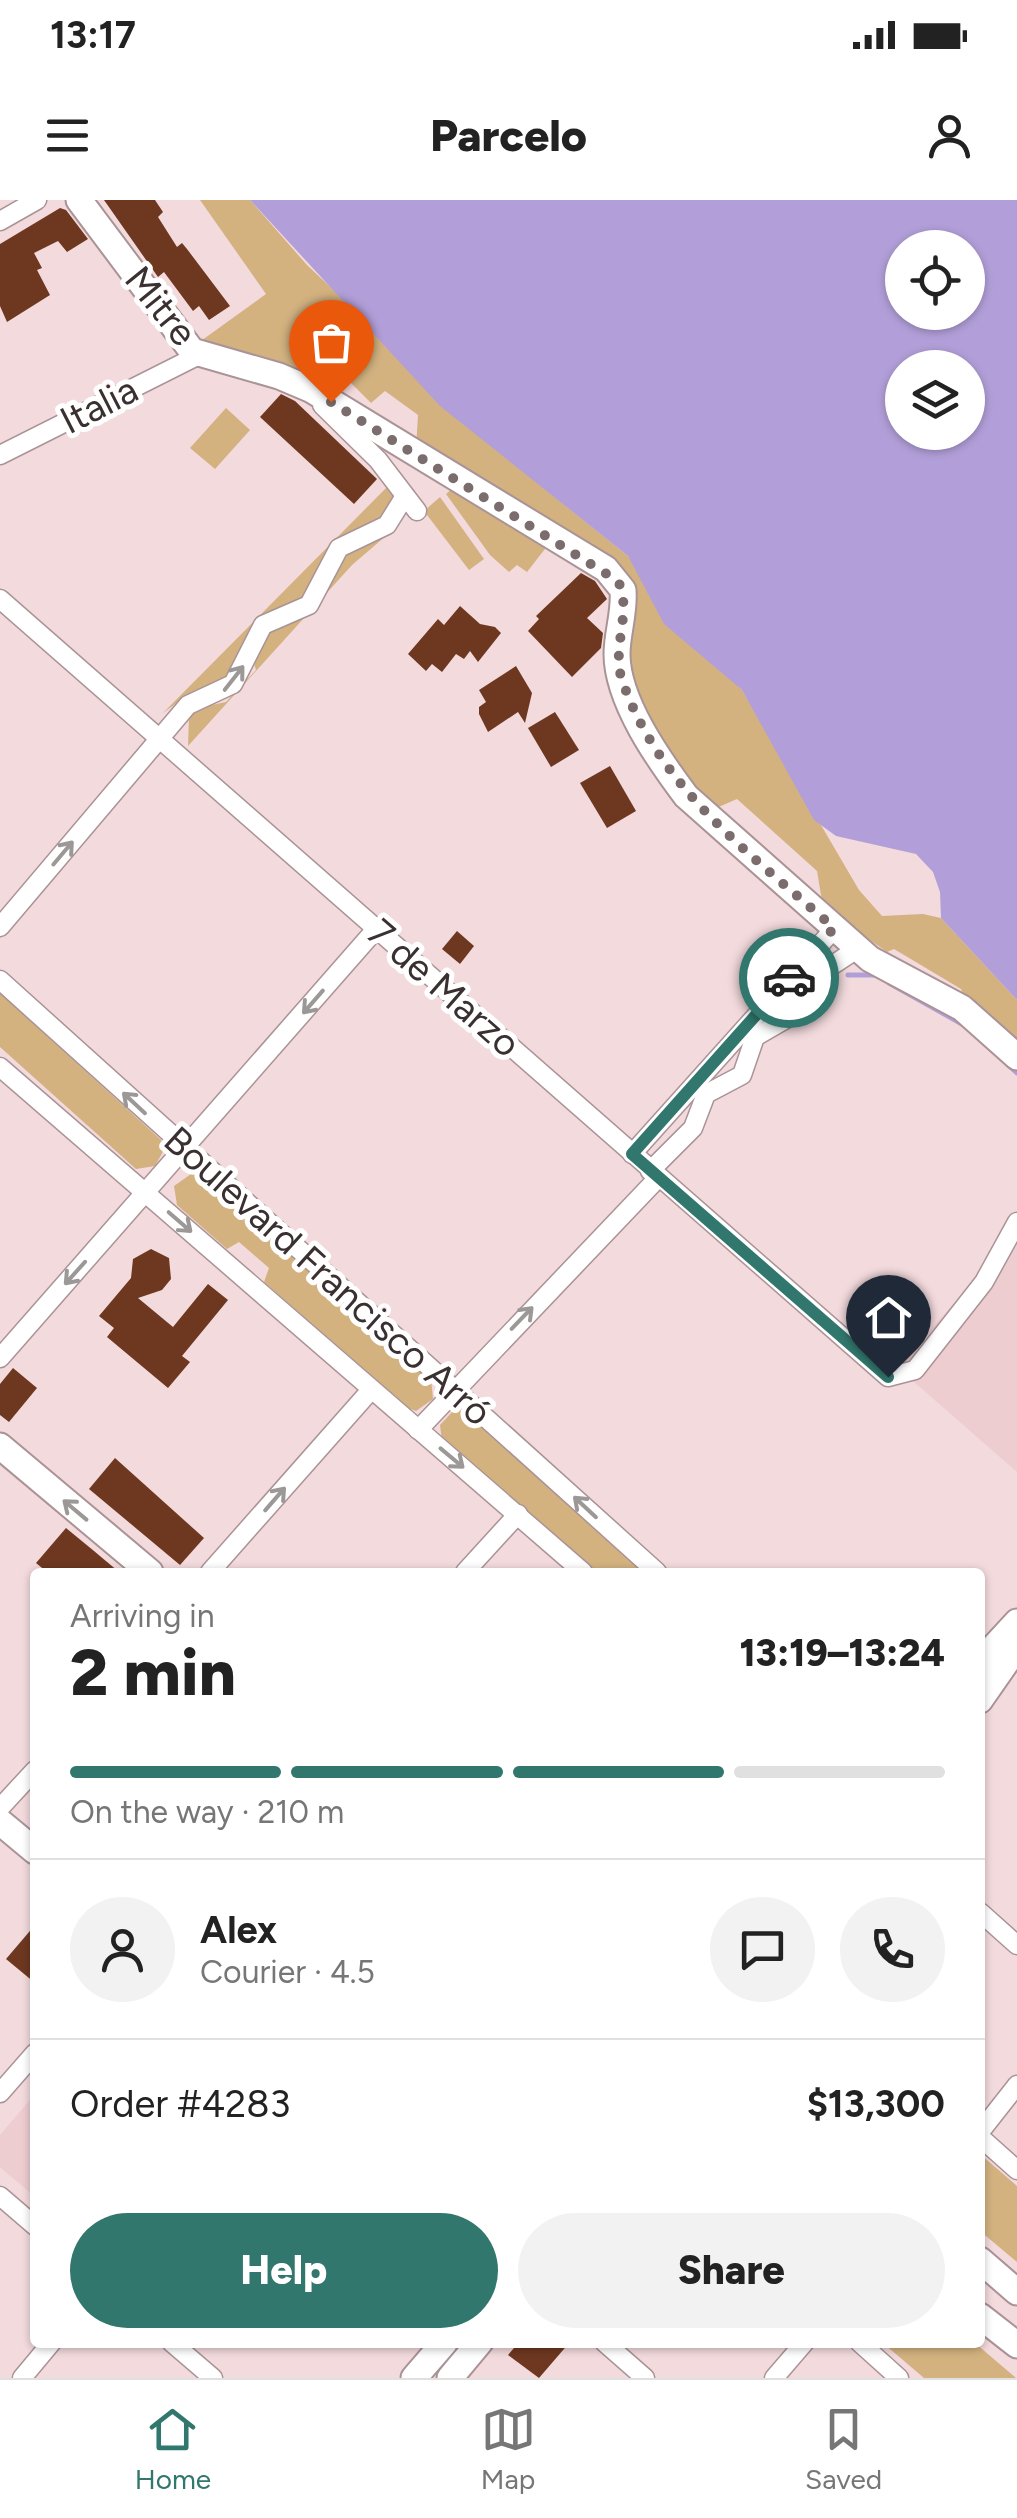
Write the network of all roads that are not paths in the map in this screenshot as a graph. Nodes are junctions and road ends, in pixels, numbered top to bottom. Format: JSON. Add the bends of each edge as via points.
{"nodes":[{"id":1,"x":37,"y":200,"type":"edge"},
{"id":2,"x":78,"y":200,"type":"edge"},
{"id":3,"x":0,"y":220,"type":"edge"},
{"id":4,"x":199,"y":355,"type":"junction"},
{"id":5,"x":312,"y":390,"type":"junction"},
{"id":6,"x":0,"y":455,"type":"edge"},
{"id":7,"x":0,"y":599,"type":"edge"},
{"id":8,"x":162,"y":738,"type":"junction"},
{"id":9,"x":0,"y":927,"type":"edge"},
{"id":10,"x":376,"y":928,"type":"junction"},
{"id":11,"x":834,"y":928,"type":"junction"},
{"id":12,"x":857,"y":949,"type":"junction"},
{"id":13,"x":0,"y":980,"type":"edge"},
{"id":14,"x":1017,"y":1057,"type":"edge"},
{"id":15,"x":0,"y":1067,"type":"edge"},
{"id":16,"x":184,"y":1149,"type":"junction"},
{"id":17,"x":632,"y":1154,"type":"junction"},
{"id":18,"x":654,"y":1175,"type":"junction"},
{"id":19,"x":146,"y":1193,"type":"junction"},
{"id":20,"x":1017,"y":1222,"type":"edge"},
{"id":21,"x":0,"y":1358,"type":"edge"},
{"id":22,"x":454,"y":1388,"type":"junction"},
{"id":23,"x":370,"y":1391,"type":"junction"},
{"id":24,"x":418,"y":1430,"type":"junction"},
{"id":25,"x":0,"y":1446,"type":"edge"},
{"id":26,"x":518,"y":1514,"type":"junction"},
{"id":27,"x":145,"y":1568,"type":"edge"},
{"id":28,"x":214,"y":1568,"type":"edge"},
{"id":29,"x":469,"y":1568,"type":"edge"},
{"id":30,"x":579,"y":1568,"type":"edge"},
{"id":31,"x":653,"y":1568,"type":"edge"},
{"id":32,"x":1017,"y":1622,"type":"edge"},
{"id":33,"x":1017,"y":1646,"type":"edge"},
{"id":34,"x":985,"y":1657,"type":"edge"},
{"id":35,"x":985,"y":1693,"type":"edge"},
{"id":36,"x":30,"y":1775,"type":"edge"},
{"id":37,"x":0,"y":1808,"type":"edge"},
{"id":38,"x":0,"y":1822,"type":"edge"},
{"id":39,"x":30,"y":1848,"type":"edge"},
{"id":40,"x":985,"y":1916,"type":"edge"},
{"id":41,"x":1017,"y":1945,"type":"edge"},
{"id":42,"x":30,"y":2060,"type":"edge"},
{"id":43,"x":1017,"y":2086,"type":"edge"},
{"id":44,"x":0,"y":2093,"type":"edge"},
{"id":45,"x":985,"y":2128,"type":"edge"},
{"id":46,"x":985,"y":2140,"type":"edge"},
{"id":47,"x":1017,"y":2170,"type":"edge"},
{"id":48,"x":0,"y":2196,"type":"edge"},
{"id":49,"x":30,"y":2222,"type":"edge"},
{"id":50,"x":985,"y":2264,"type":"edge"},
{"id":51,"x":1017,"y":2292,"type":"edge"},
{"id":52,"x":985,"y":2320,"type":"edge"},
{"id":53,"x":1017,"y":2345,"type":"edge"},
{"id":54,"x":47,"y":2348,"type":"edge"},
{"id":55,"x":178,"y":2348,"type":"edge"},
{"id":56,"x":440,"y":2348,"type":"edge"},
{"id":57,"x":475,"y":2348,"type":"edge"},
{"id":58,"x":611,"y":2348,"type":"edge"},
{"id":59,"x":800,"y":2348,"type":"edge"},
{"id":60,"x":865,"y":2348,"type":"edge"},
{"id":61,"x":22,"y":2378,"type":"edge"},
{"id":62,"x":213,"y":2378,"type":"edge"},
{"id":63,"x":414,"y":2378,"type":"edge"},
{"id":64,"x":450,"y":2378,"type":"edge"},
{"id":65,"x":645,"y":2378,"type":"edge"},
{"id":66,"x":774,"y":2378,"type":"edge"},
{"id":67,"x":898,"y":2378,"type":"edge"}],
"edges":[{"from":1,"to":3,"type":"street"},
{"from":2,"to":4,"type":"street","name":"Mitre"},
{"from":4,"to":5,"type":"street","name":"Mitre"},
{"from":4,"to":6,"type":"street","name":"Italia"},
{"from":8,"to":5,"type":"street","one_way":true,"via":[[188,704],[233,684],[256,632],[309,605],[340,548],[387,525],[411,504]]},
{"from":5,"to":11,"type":"street","name":"Mitre","via":[[618,581],[624,598],[619,672],[663,762],[686,796]]},
{"from":7,"to":8,"type":"street","name":"7 de Marzo"},
{"from":9,"to":8,"type":"street","one_way":true},
{"from":8,"to":10,"type":"street","name":"7 de Marzo"},
{"from":10,"to":16,"type":"street","one_way":true},
{"from":10,"to":17,"type":"street","name":"7 de Marzo"},
{"from":11,"to":12,"type":"street"},
{"from":11,"to":17,"type":"street"},
{"from":12,"to":14,"type":"street","via":[[962,1008]]},
{"from":12,"to":18,"type":"street","via":[[810,980],[794,1015],[755,1037],[742,1074],[706,1094],[693,1128]]},
{"from":16,"to":13,"type":"street","name":"Boulevard Francisco Arró","one_way":true},
{"from":15,"to":19,"type":"street","name":"Boulevard Francisco Arró"},
{"from":16,"to":19,"type":"street"},
{"from":16,"to":22,"type":"street","name":"Boulevard Francisco Arró"},
{"from":17,"to":18,"type":"street","name":"7 de Marzo"},
{"from":18,"to":20,"type":"street","name":"7 de Marzo","via":[[888,1377],[915,1370],[984,1282]]},
{"from":22,"to":18,"type":"street","one_way":true},
{"from":19,"to":21,"type":"street","one_way":true},
{"from":19,"to":23,"type":"street","name":"Boulevard Francisco Arró","one_way":true},
{"from":22,"to":24,"type":"street"},
{"from":31,"to":22,"type":"street","name":"Boulevard Francisco Arró","one_way":true},
{"from":23,"to":24,"type":"street","name":"Boulevard Francisco Arró"},
{"from":28,"to":23,"type":"street","one_way":true},
{"from":24,"to":26,"type":"street","name":"Boulevard Francisco Arró","one_way":true},
{"from":27,"to":25,"type":"street","one_way":true},
{"from":26,"to":29,"type":"street"},
{"from":26,"to":30,"type":"street","name":"Boulevard Francisco Arró"},
{"from":32,"to":34,"type":"street"},
{"from":33,"to":35,"type":"street"},
{"from":36,"to":37,"type":"street"},
{"from":38,"to":39,"type":"street"},
{"from":40,"to":41,"type":"street"},
{"from":42,"to":44,"type":"street"},
{"from":43,"to":45,"type":"street"},
{"from":46,"to":47,"type":"street"},
{"from":48,"to":49,"type":"street"},
{"from":50,"to":51,"type":"street"},
{"from":52,"to":53,"type":"street"},
{"from":54,"to":61,"type":"street"},
{"from":55,"to":62,"type":"street"},
{"from":56,"to":63,"type":"street"},
{"from":57,"to":64,"type":"street"},
{"from":58,"to":65,"type":"street"},
{"from":59,"to":66,"type":"street"},
{"from":60,"to":67,"type":"street"}]}
